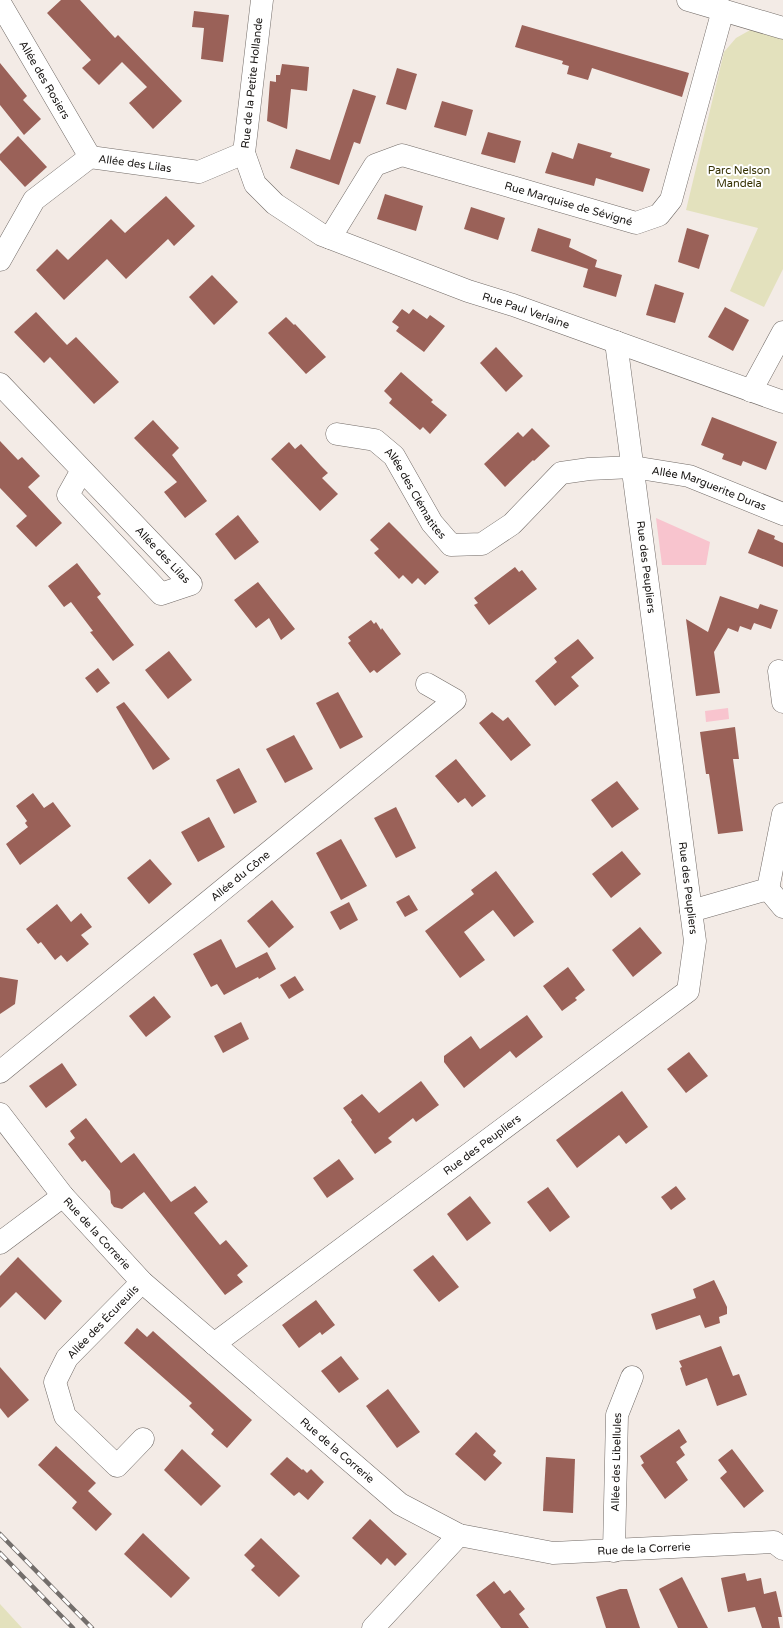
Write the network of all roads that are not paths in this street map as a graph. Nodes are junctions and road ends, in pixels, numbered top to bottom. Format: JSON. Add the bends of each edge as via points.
{"nodes":[{"id":1,"x":262,"y":0,"type":"edge"},
{"id":2,"x":688,"y":0,"type":"edge"},
{"id":3,"x":0,"y":3,"type":"edge"},
{"id":4,"x":724,"y":10,"type":"junction"},
{"id":5,"x":783,"y":28,"type":"edge"},
{"id":6,"x":244,"y":153,"type":"junction"},
{"id":7,"x":90,"y":157,"type":"junction"},
{"id":8,"x":275,"y":204,"type":"joint"},
{"id":9,"x":330,"y":238,"type":"junction"},
{"id":10,"x":0,"y":260,"type":"edge"},
{"id":11,"x":783,"y":332,"type":"edge"},
{"id":12,"x":616,"y":342,"type":"junction"},
{"id":13,"x":0,"y":384,"type":"edge"},
{"id":14,"x":752,"y":391,"type":"junction"},
{"id":15,"x":783,"y":402,"type":"edge"},
{"id":16,"x":337,"y":434,"type":"dead end"},
{"id":17,"x":633,"y":468,"type":"junction"},
{"id":18,"x":82,"y":470,"type":"junction"},
{"id":19,"x":783,"y":514,"type":"edge"},
{"id":20,"x":779,"y":671,"type":"dead end"},
{"id":21,"x":427,"y":684,"type":"dead end"},
{"id":22,"x":783,"y":702,"type":"edge"},
{"id":23,"x":783,"y":814,"type":"edge"},
{"id":24,"x":768,"y":889,"type":"junction"},
{"id":25,"x":783,"y":907,"type":"edge"},
{"id":26,"x":691,"y":911,"type":"junction"},
{"id":27,"x":0,"y":1072,"type":"edge"},
{"id":28,"x":0,"y":1114,"type":"edge"},
{"id":29,"x":63,"y":1196,"type":"junction"},
{"id":30,"x":0,"y":1243,"type":"edge"},
{"id":31,"x":142,"y":1282,"type":"junction"},
{"id":32,"x":214,"y":1344,"type":"junction"},
{"id":33,"x":632,"y":1376,"type":"dead end"},
{"id":34,"x":143,"y":1439,"type":"dead end"},
{"id":35,"x":459,"y":1535,"type":"junction"},
{"id":36,"x":783,"y":1549,"type":"edge"},
{"id":37,"x":614,"y":1551,"type":"junction"},
{"id":38,"x":373,"y":1628,"type":"edge"}],
"edges":[{"from":1,"to":6,"type":"street","name":"Rue de la Petite Hollande"},
{"from":2,"to":4,"type":"street"},
{"from":3,"to":7,"type":"street","name":"Allée des Rosiers"},
{"from":4,"to":5,"type":"street"},
{"from":4,"to":9,"type":"street","name":"Rue Marquise de Sévigné","via":[[671,200],[659,215],[636,223],[402,156],[375,165]]},
{"from":6,"to":7,"type":"street","name":"Allée des Lilas","via":[[199,172]]},
{"from":6,"to":8,"type":"street","name":"Rue de la Petite Hollande","via":[[255,184]]},
{"from":7,"to":10,"type":"street","name":"Allée des Lilas","via":[[34,200]]},
{"from":8,"to":9,"type":"street","name":"Rue Paul Verlaine"},
{"from":9,"to":12,"type":"street","name":"Rue Paul Verlaine","via":[[468,291],[513,304]]},
{"from":11,"to":14,"type":"street"},
{"from":12,"to":14,"type":"street","name":"Rue Paul Verlaine"},
{"from":12,"to":17,"type":"street","name":"Rue des Peupliers"},
{"from":13,"to":18,"type":"street","name":"Allée des Lilas"},
{"from":14,"to":15,"type":"street","name":"Rue Paul Verlaine"},
{"from":16,"to":17,"type":"street","name":"Allée des Clématites","via":[[375,440],[394,456],[432,523],[451,545],[482,544],[512,524],[561,473],[589,469]]},
{"from":17,"to":19,"type":"street","name":"Allée Marguerite Duras","via":[[689,476]]},
{"from":17,"to":26,"type":"street","name":"Rue des Peupliers"},
{"from":18,"to":18,"type":"street","name":"Allée des Lilas","via":[[68,495],[161,594],[191,584]]},
{"from":20,"to":22,"type":"street"},
{"from":21,"to":27,"type":"street","name":"Allée du Cône","via":[[455,700]]},
{"from":23,"to":24,"type":"street"},
{"from":24,"to":25,"type":"street"},
{"from":24,"to":26,"type":"street"},
{"from":26,"to":32,"type":"street","name":"Rue des Peupliers","via":[[695,941],[688,991]]},
{"from":28,"to":29,"type":"street","name":"Rue de la Correrie"},
{"from":29,"to":30,"type":"street"},
{"from":29,"to":31,"type":"street","name":"Rue de la Correrie"},
{"from":31,"to":32,"type":"street","name":"Rue de la Correrie"},
{"from":31,"to":34,"type":"street","name":"Allée des Écureuils","via":[[67,1358],[55,1382],[65,1416],[117,1466]]},
{"from":32,"to":35,"type":"street","name":"Rue de la Correrie","via":[[400,1504]]},
{"from":33,"to":37,"type":"street","name":"Allée des Libellules","via":[[617,1415]]},
{"from":35,"to":37,"type":"street","name":"Rue de la Correrie","via":[[553,1553]]},
{"from":35,"to":38,"type":"street"},
{"from":36,"to":37,"type":"street","name":"Rue de la Correrie","via":[[774,1542]]}]}
